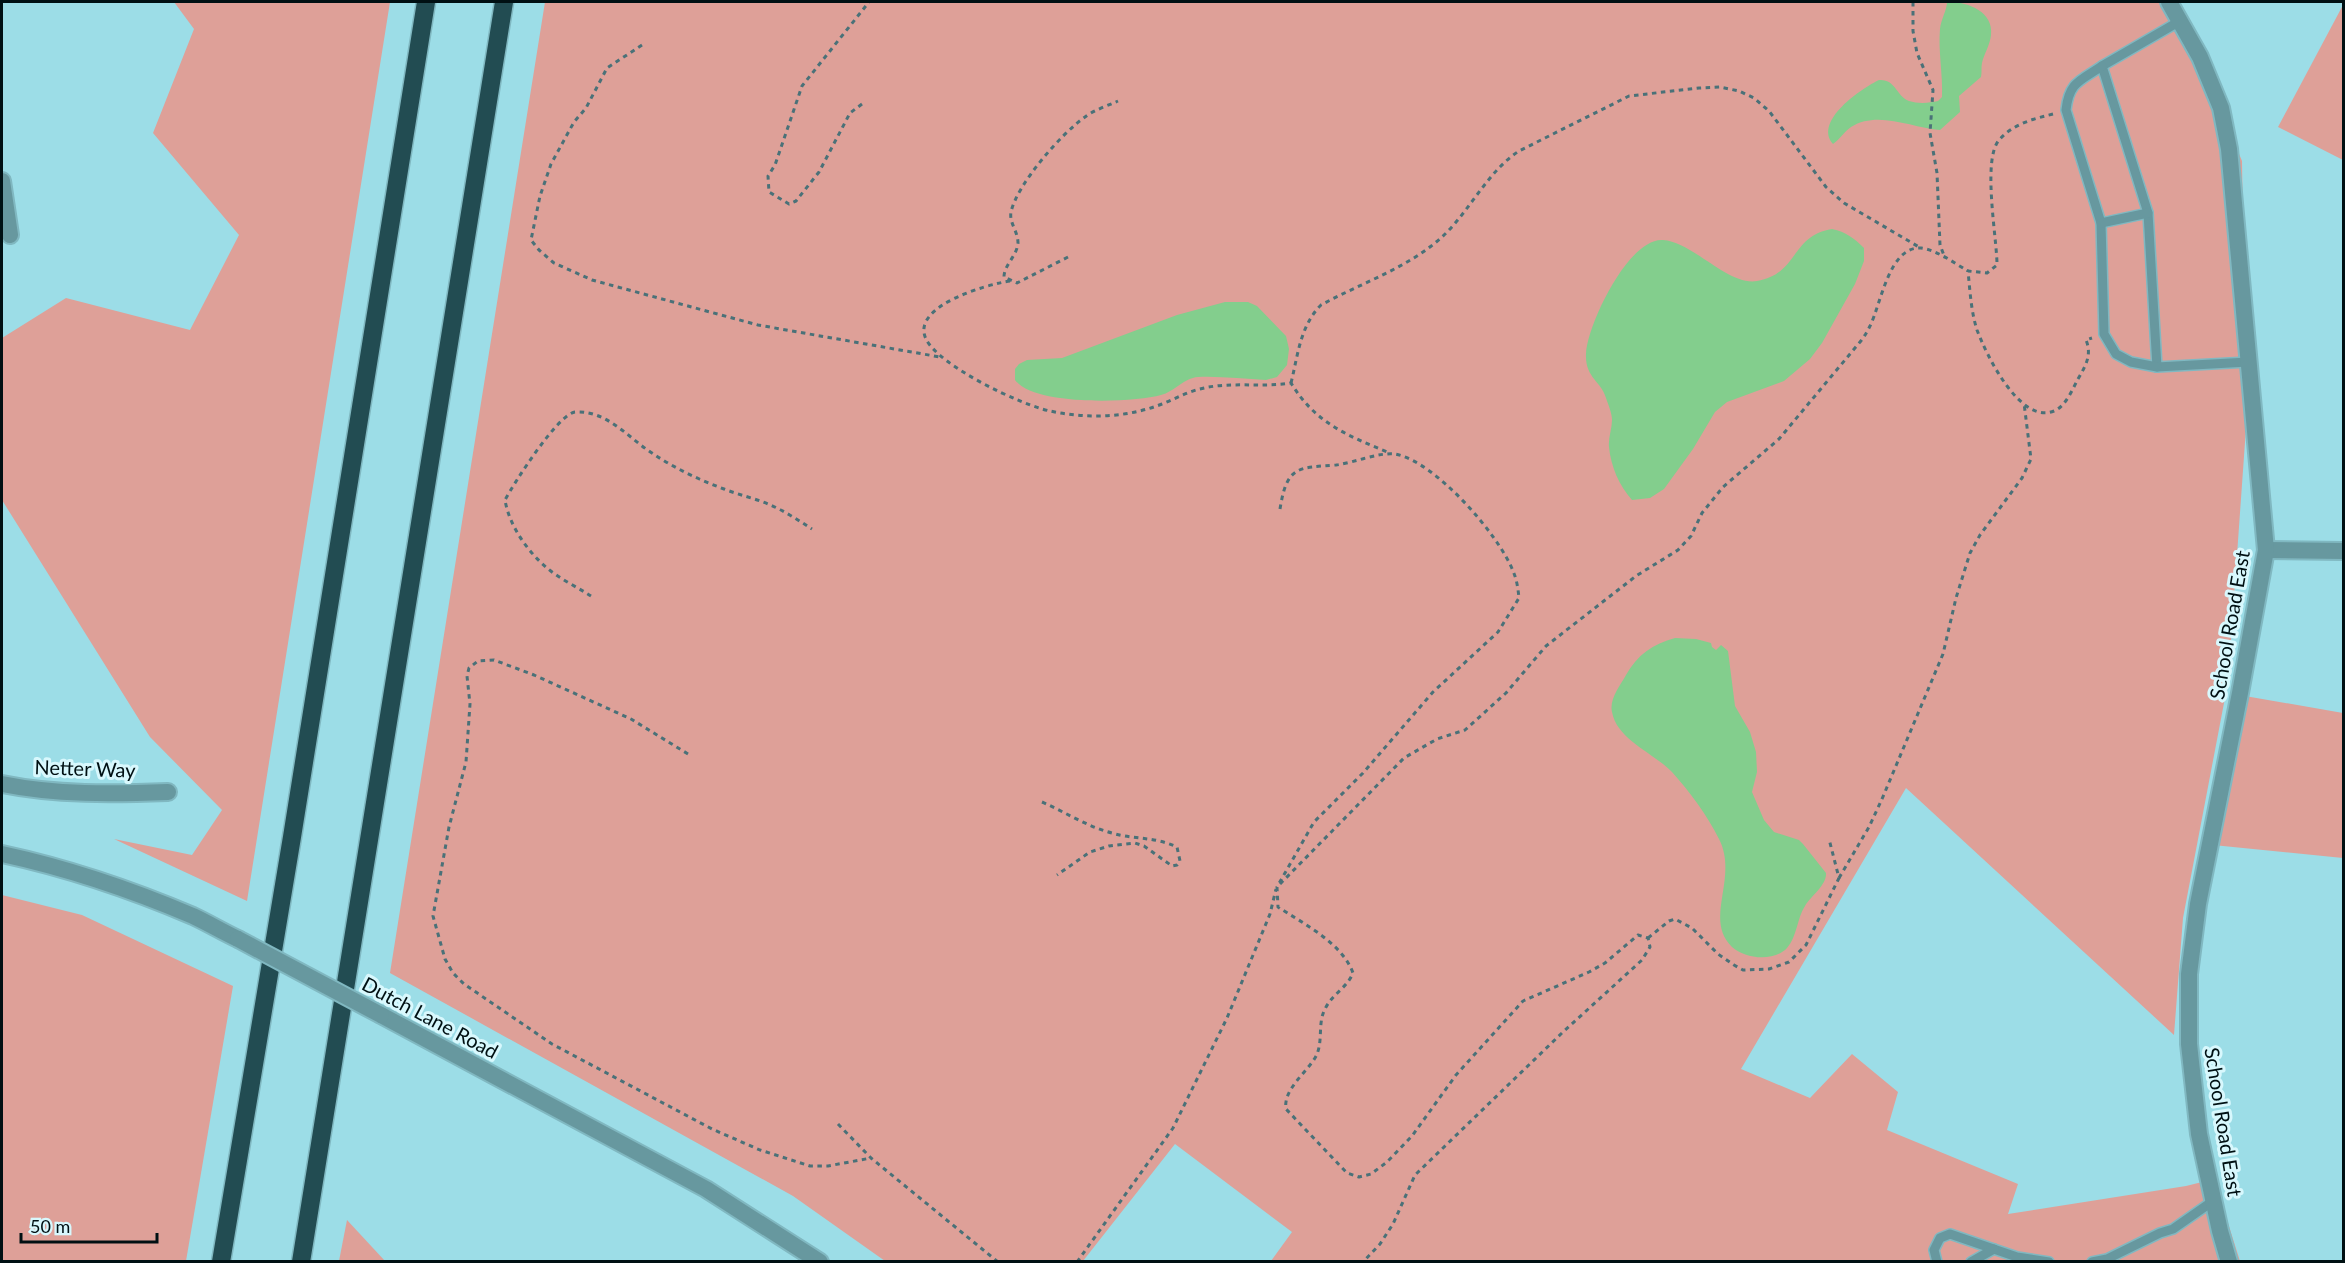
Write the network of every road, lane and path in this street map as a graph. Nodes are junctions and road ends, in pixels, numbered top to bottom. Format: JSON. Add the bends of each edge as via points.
{"nodes":[{"id":1,"x":426,"y":2,"type":"edge"},
{"id":2,"x":504,"y":2,"type":"edge"},
{"id":3,"x":869,"y":2,"type":"edge"},
{"id":4,"x":1913,"y":2,"type":"edge"},
{"id":5,"x":2169,"y":2,"type":"edge"},
{"id":6,"x":2180,"y":21,"type":"junction"},
{"id":7,"x":642,"y":45,"type":"dead end"},
{"id":8,"x":2102,"y":66,"type":"junction"},
{"id":9,"x":1118,"y":101,"type":"dead end"},
{"id":10,"x":862,"y":104,"type":"dead end"},
{"id":11,"x":2066,"y":110,"type":"junction"},
{"id":12,"x":2,"y":181,"type":"edge"},
{"id":13,"x":2148,"y":213,"type":"junction"},
{"id":14,"x":2102,"y":223,"type":"junction"},
{"id":15,"x":10,"y":235,"type":"dead end"},
{"id":16,"x":1920,"y":248,"type":"junction"},
{"id":17,"x":1068,"y":257,"type":"dead end"},
{"id":18,"x":1945,"y":258,"type":"junction"},
{"id":19,"x":1968,"y":271,"type":"junction"},
{"id":20,"x":1010,"y":281,"type":"junction"},
{"id":21,"x":2104,"y":334,"type":"junction"},
{"id":22,"x":940,"y":357,"type":"junction"},
{"id":23,"x":2248,"y":362,"type":"junction"},
{"id":24,"x":2157,"y":367,"type":"junction"},
{"id":25,"x":1291,"y":383,"type":"junction"},
{"id":26,"x":2024,"y":403,"type":"junction"},
{"id":27,"x":1393,"y":454,"type":"junction"},
{"id":28,"x":1280,"y":509,"type":"dead end"},
{"id":29,"x":812,"y":529,"type":"dead end"},
{"id":30,"x":2266,"y":549,"type":"junction"},
{"id":31,"x":2343,"y":551,"type":"edge"},
{"id":32,"x":591,"y":596,"type":"dead end"},
{"id":33,"x":688,"y":754,"type":"dead end"},
{"id":34,"x":2,"y":784,"type":"edge"},
{"id":35,"x":168,"y":792,"type":"dead end"},
{"id":36,"x":1042,"y":802,"type":"dead end"},
{"id":37,"x":1829,"y":839,"type":"dead end"},
{"id":38,"x":2,"y":854,"type":"edge"},
{"id":39,"x":1057,"y":875,"type":"dead end"},
{"id":40,"x":1839,"y":878,"type":"junction"},
{"id":41,"x":1277,"y":887,"type":"junction"},
{"id":42,"x":1648,"y":938,"type":"junction"},
{"id":43,"x":838,"y":1124,"type":"dead end"},
{"id":44,"x":871,"y":1158,"type":"junction"},
{"id":45,"x":2214,"y":1201,"type":"junction"},
{"id":46,"x":1994,"y":1250,"type":"junction"},
{"id":47,"x":221,"y":1262,"type":"edge"},
{"id":48,"x":301,"y":1262,"type":"edge"},
{"id":49,"x":820,"y":1262,"type":"edge"},
{"id":50,"x":998,"y":1262,"type":"edge"},
{"id":51,"x":1077,"y":1262,"type":"edge"},
{"id":52,"x":1363,"y":1262,"type":"edge"},
{"id":53,"x":1937,"y":1262,"type":"edge"},
{"id":54,"x":1971,"y":1262,"type":"edge"},
{"id":55,"x":2049,"y":1262,"type":"edge"},
{"id":56,"x":2092,"y":1262,"type":"edge"},
{"id":57,"x":2229,"y":1262,"type":"edge"}],
"edges":[{"from":1,"to":47,"type":"highway"},
{"from":2,"to":48,"type":"highway"},
{"from":3,"to":10,"type":"path","via":[[802,86],[768,176],[769,192],[789,204],[796,201],[819,172],[850,113]]},
{"from":4,"to":18,"type":"path","via":[[1917,53],[1933,90],[1930,123],[1940,244]]},
{"from":5,"to":6,"type":"street","name":"School Road East"},
{"from":6,"to":8,"type":"lane"},
{"from":6,"to":23,"type":"street","name":"School Road East","via":[[2222,108]]},
{"from":7,"to":22,"type":"path","via":[[607,68],[550,164],[531,240],[539,250],[554,263],[592,280],[758,326]]},
{"from":8,"to":11,"type":"lane","via":[[2077,82],[2068,93]]},
{"from":8,"to":13,"type":"lane"},
{"from":9,"to":20,"type":"path","via":[[1085,116],[1063,136],[1032,173],[1014,203],[1011,222],[1018,241],[1014,257],[1004,271],[1004,277]]},
{"from":11,"to":14,"type":"lane"},
{"from":11,"to":19,"type":"path","via":[[2014,127],[1997,142],[1991,164],[1997,265],[1987,273]]},
{"from":12,"to":15,"type":"street"},
{"from":13,"to":14,"type":"lane"},
{"from":13,"to":24,"type":"lane"},
{"from":14,"to":21,"type":"lane"},
{"from":16,"to":18,"type":"path"},
{"from":16,"to":25,"type":"path","via":[[1844,203],[1826,187],[1785,130],[1754,98],[1720,87],[1629,96],[1505,160],[1444,235],[1427,250],[1321,305],[1304,328]]},
{"from":16,"to":41,"type":"path","via":[[1901,255],[1870,327],[1816,398],[1779,439],[1723,487],[1678,550],[1636,576],[1546,646],[1506,693],[1465,730],[1437,739],[1404,759]]},
{"from":17,"to":20,"type":"path","via":[[1024,281]]},
{"from":18,"to":19,"type":"path"},
{"from":19,"to":26,"type":"path","via":[[1972,314],[1984,346],[1998,375]]},
{"from":20,"to":22,"type":"path","via":[[957,297],[928,319],[924,325],[926,339]]},
{"from":21,"to":24,"type":"lane","via":[[2116,354],[2131,362]]},
{"from":21,"to":26,"type":"path","via":[[2086,340],[2090,350],[2088,361],[2061,407],[2043,413]]},
{"from":22,"to":25,"type":"path","via":[[1013,399],[1049,411],[1089,417],[1123,415],[1201,388]]},
{"from":23,"to":24,"type":"lane"},
{"from":23,"to":30,"type":"street","name":"School Road East"},
{"from":25,"to":27,"type":"path","via":[[1320,418]]},
{"from":26,"to":40,"type":"path","via":[[2031,459],[1970,553],[1943,654],[1878,809]]},
{"from":27,"to":28,"type":"path","via":[[1304,467],[1288,480]]},
{"from":27,"to":41,"type":"path","via":[[1419,463],[1454,491],[1504,553],[1513,570],[1519,598],[1498,632],[1433,693],[1314,822]]},
{"from":29,"to":32,"type":"path","via":[[769,504],[685,472],[615,425],[576,412],[565,415],[505,500],[508,517],[546,568]]},
{"from":30,"to":31,"type":"street"},
{"from":30,"to":45,"type":"street","name":"School Road East","via":[[2198,903],[2189,974],[2192,1080]]},
{"from":33,"to":44,"type":"path","via":[[631,719],[534,675],[494,660],[478,661],[469,668],[466,762],[449,827],[433,916],[445,959],[464,984],[552,1044],[712,1129],[810,1166]]},
{"from":34,"to":35,"type":"street","name":"Netter Way","via":[[78,793]]},
{"from":36,"to":39,"type":"path","via":[[1112,833],[1166,842],[1177,848],[1180,856],[1177,865],[1172,866],[1135,843],[1110,846],[1090,852]]},
{"from":37,"to":40,"type":"path"},
{"from":38,"to":49,"type":"street","name":"Dutch Lane Road","bridge":true,"via":[[75,873],[196,917],[706,1189]]},
{"from":40,"to":42,"type":"path","via":[[1806,945],[1789,962],[1776,967],[1743,970],[1675,919]]},
{"from":41,"to":42,"type":"path","via":[[1278,907],[1335,947],[1349,960],[1353,973],[1349,984],[1324,1010],[1316,1057],[1290,1091],[1286,1109],[1336,1163],[1359,1177],[1371,1174],[1387,1162],[1412,1136],[1456,1075],[1523,1001],[1605,963],[1638,935]]},
{"from":41,"to":51,"type":"path","via":[[1270,914],[1227,1018],[1173,1128]]},
{"from":42,"to":52,"type":"path","via":[[1650,947],[1642,960],[1415,1175],[1393,1224]]},
{"from":43,"to":44,"type":"path"},
{"from":44,"to":50,"type":"path"},
{"from":45,"to":56,"type":"lane","via":[[2173,1229]]},
{"from":45,"to":57,"type":"street","name":"School Road East"},
{"from":46,"to":53,"type":"lane","via":[[1950,1234],[1940,1238],[1934,1250]]},
{"from":46,"to":54,"type":"lane"},
{"from":46,"to":55,"type":"lane"}]}
